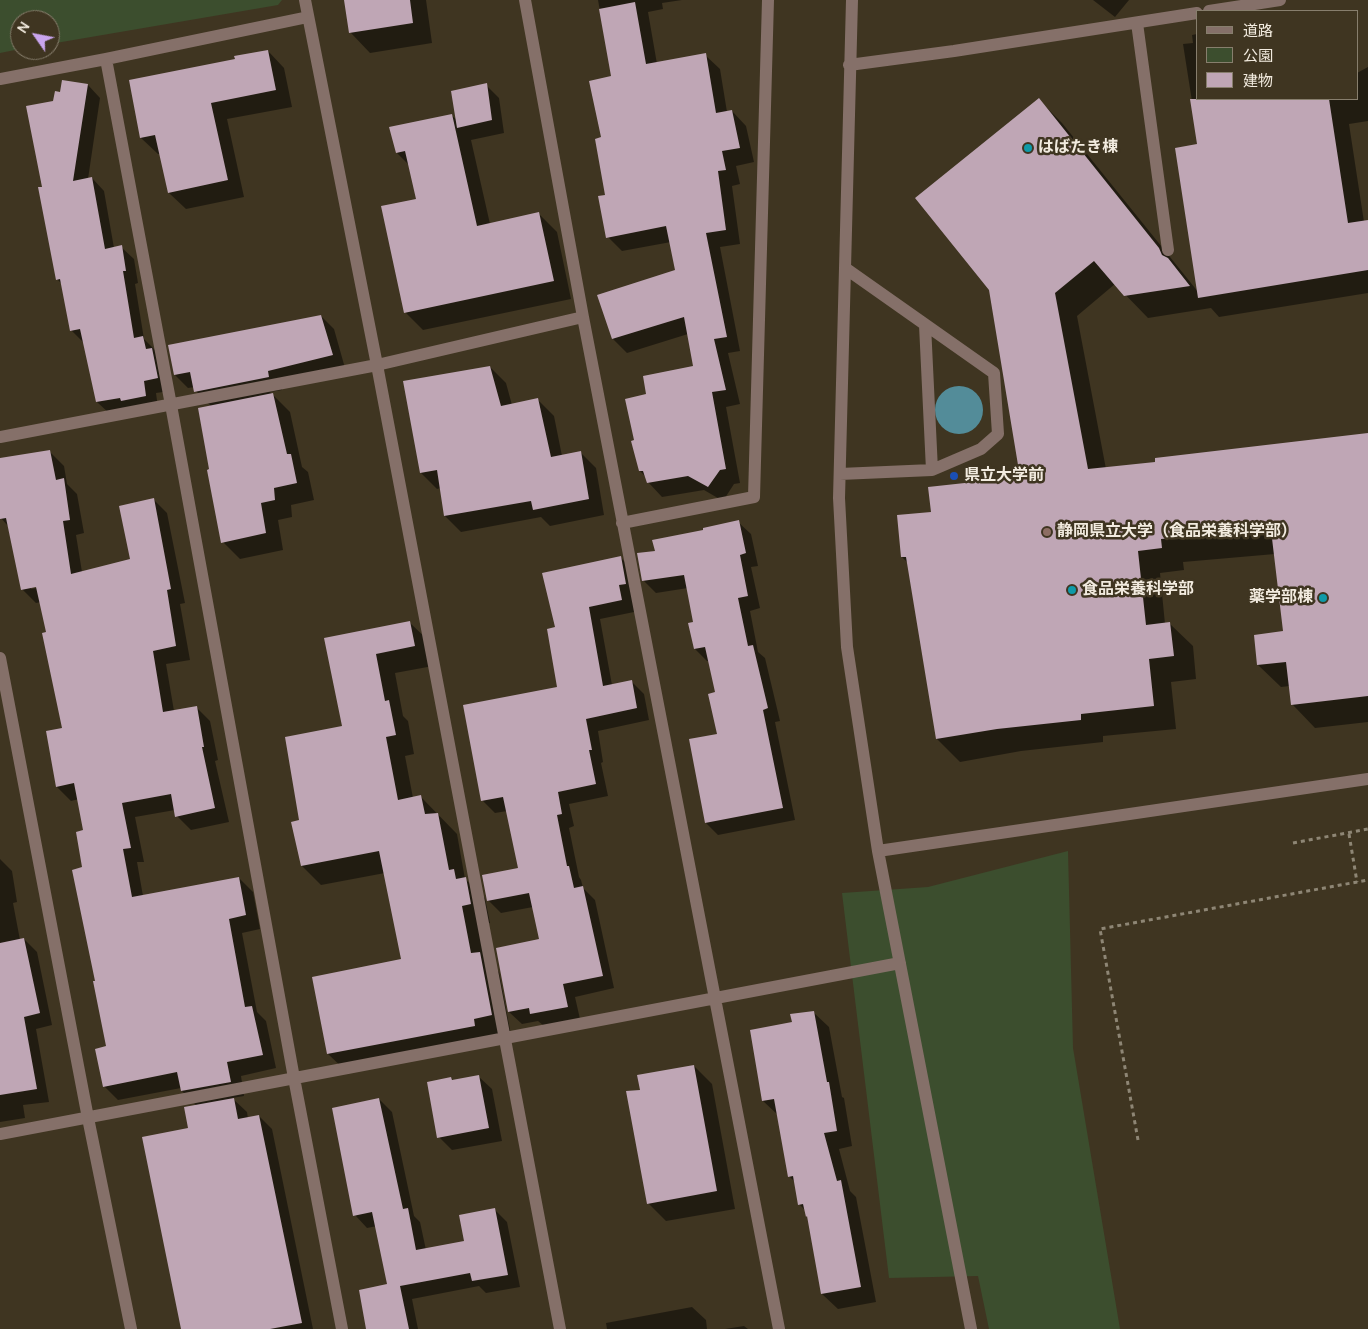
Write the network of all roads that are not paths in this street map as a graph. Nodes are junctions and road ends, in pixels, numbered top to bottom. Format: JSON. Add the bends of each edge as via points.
{"nodes":[{"id":1,"x":305,"y":0,"type":"edge"},
{"id":2,"x":525,"y":0,"type":"edge"},
{"id":3,"x":768,"y":0,"type":"edge"},
{"id":4,"x":852,"y":0,"type":"edge"},
{"id":5,"x":1280,"y":0,"type":"edge"},
{"id":6,"x":1215,"y":10,"type":"edge"},
{"id":7,"x":1196,"y":13,"type":"edge"},
{"id":8,"x":308,"y":16,"type":"junction"},
{"id":9,"x":1137,"y":23,"type":"junction"},
{"id":10,"x":106,"y":59,"type":"junction"},
{"id":11,"x":849,"y":65,"type":"junction"},
{"id":12,"x":0,"y":79,"type":"edge"},
{"id":13,"x":1168,"y":250,"type":"dead end"},
{"id":14,"x":845,"y":268,"type":"junction"},
{"id":15,"x":583,"y":317,"type":"junction"},
{"id":16,"x":925,"y":324,"type":"junction"},
{"id":17,"x":377,"y":364,"type":"junction"},
{"id":18,"x":171,"y":405,"type":"junction"},
{"id":19,"x":0,"y":437,"type":"edge"},
{"id":20,"x":932,"y":470,"type":"junction"},
{"id":21,"x":840,"y":474,"type":"junction"},
{"id":22,"x":622,"y":523,"type":"junction"},
{"id":23,"x":0,"y":658,"type":"edge"},
{"id":24,"x":1368,"y":779,"type":"edge"},
{"id":25,"x":878,"y":851,"type":"junction"},
{"id":26,"x":900,"y":963,"type":"junction"},
{"id":27,"x":714,"y":999,"type":"junction"},
{"id":28,"x":506,"y":1038,"type":"junction"},
{"id":29,"x":294,"y":1078,"type":"junction"},
{"id":30,"x":88,"y":1118,"type":"junction"},
{"id":31,"x":0,"y":1134,"type":"edge"},
{"id":32,"x":131,"y":1329,"type":"edge"},
{"id":33,"x":342,"y":1329,"type":"edge"},
{"id":34,"x":560,"y":1329,"type":"edge"},
{"id":35,"x":779,"y":1329,"type":"edge"},
{"id":36,"x":971,"y":1329,"type":"edge"}],
"edges":[{"from":1,"to":8,"type":"street"},
{"from":2,"to":15,"type":"street"},
{"from":3,"to":22,"type":"street","via":[[754,498]]},
{"from":4,"to":11,"type":"street"},
{"from":5,"to":6,"type":"street"},
{"from":7,"to":9,"type":"street"},
{"from":8,"to":10,"type":"street"},
{"from":8,"to":17,"type":"street"},
{"from":9,"to":11,"type":"street"},
{"from":9,"to":13,"type":"street"},
{"from":10,"to":12,"type":"street"},
{"from":10,"to":18,"type":"street"},
{"from":11,"to":14,"type":"street"},
{"from":14,"to":16,"type":"street"},
{"from":14,"to":21,"type":"street"},
{"from":15,"to":17,"type":"street"},
{"from":15,"to":22,"type":"street"},
{"from":16,"to":20,"type":"street"},
{"from":16,"to":20,"type":"street","via":[[994,374],[998,434],[981,449]]},
{"from":17,"to":18,"type":"street"},
{"from":17,"to":28,"type":"street"},
{"from":18,"to":19,"type":"street"},
{"from":18,"to":29,"type":"street"},
{"from":20,"to":21,"type":"street"},
{"from":21,"to":25,"type":"street","via":[[847,647]]},
{"from":22,"to":27,"type":"street"},
{"from":23,"to":30,"type":"street"},
{"from":24,"to":25,"type":"street"},
{"from":25,"to":26,"type":"street"},
{"from":26,"to":27,"type":"street"},
{"from":26,"to":36,"type":"street"},
{"from":27,"to":28,"type":"street"},
{"from":27,"to":35,"type":"street"},
{"from":28,"to":29,"type":"street"},
{"from":28,"to":34,"type":"street"},
{"from":29,"to":30,"type":"street"},
{"from":29,"to":33,"type":"street"},
{"from":30,"to":31,"type":"street"},
{"from":30,"to":32,"type":"street"}]}
